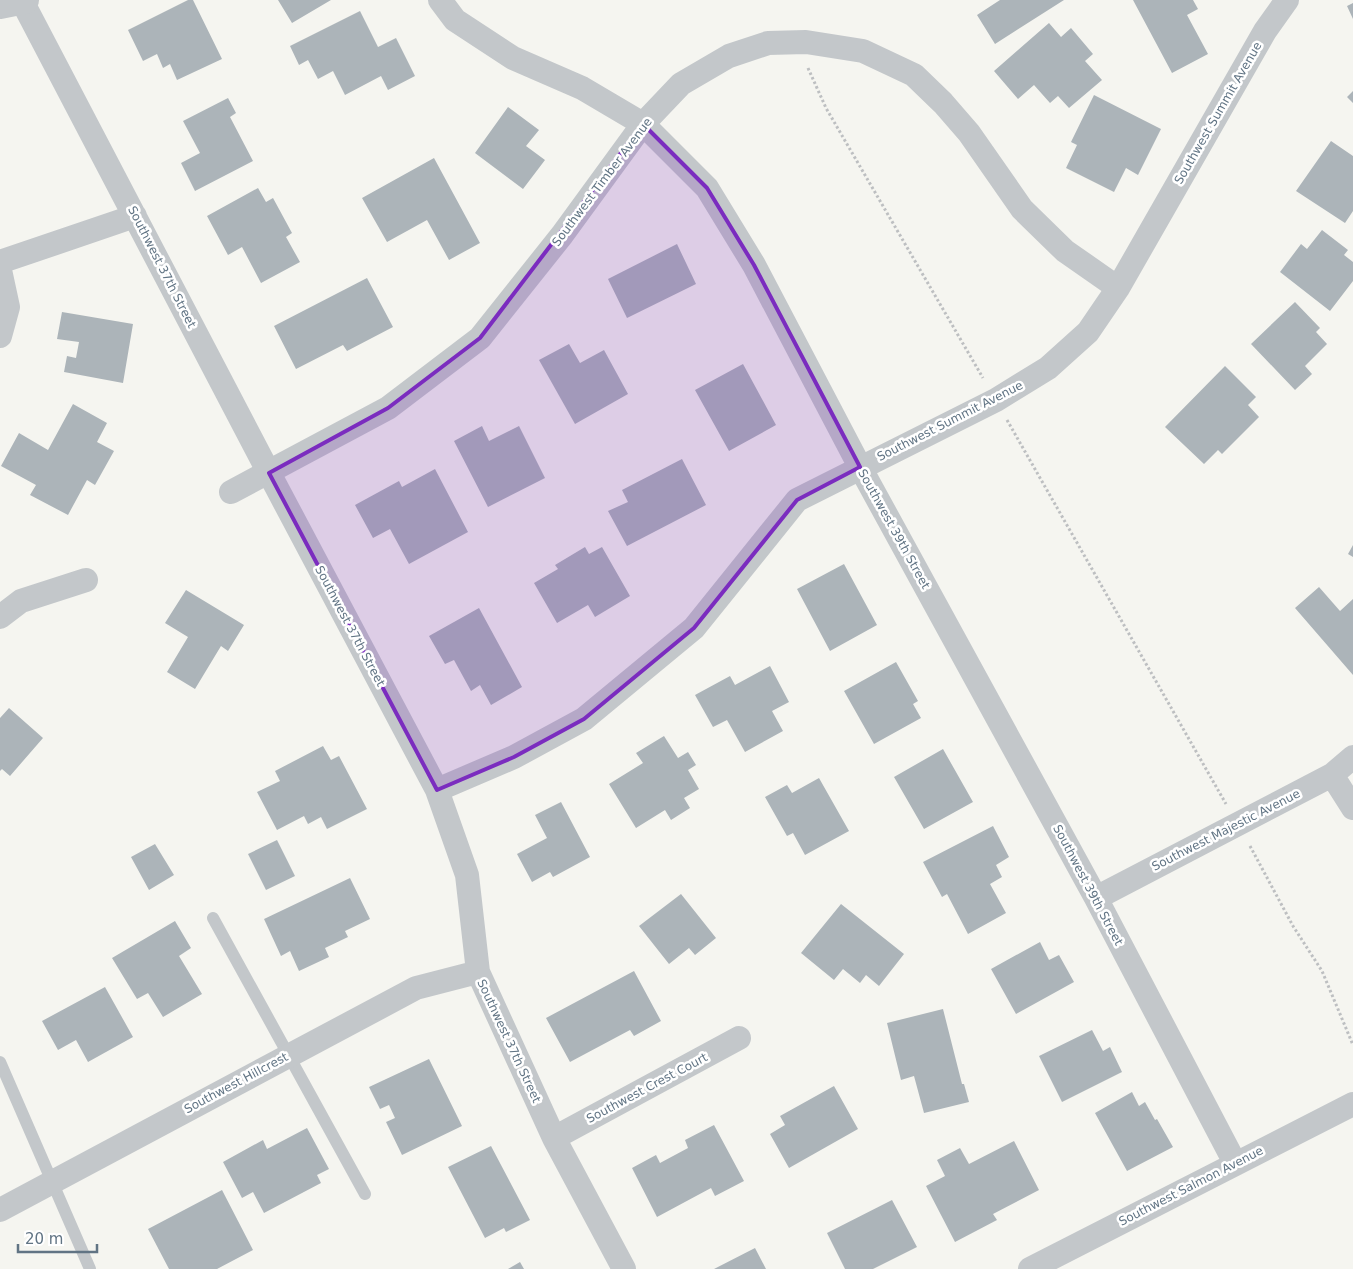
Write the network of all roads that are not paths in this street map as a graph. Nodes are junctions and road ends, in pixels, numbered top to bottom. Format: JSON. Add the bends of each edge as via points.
{"nodes":[{"id":1,"x":440,"y":0,"type":"edge"},
{"id":2,"x":1287,"y":0,"type":"edge"},
{"id":3,"x":16,"y":2,"type":"edge"},
{"id":4,"x":643,"y":124,"type":"junction"},
{"id":5,"x":135,"y":216,"type":"junction"},
{"id":6,"x":0,"y":262,"type":"edge"},
{"id":7,"x":0,"y":270,"type":"edge"},
{"id":8,"x":1118,"y":288,"type":"junction"},
{"id":9,"x":0,"y":336,"type":"edge"},
{"id":10,"x":860,"y":467,"type":"junction"},
{"id":11,"x":268,"y":474,"type":"junction"},
{"id":12,"x":231,"y":492,"type":"dead end"},
{"id":13,"x":86,"y":580,"type":"dead end"},
{"id":14,"x":0,"y":617,"type":"edge"},
{"id":15,"x":1353,"y":757,"type":"edge"},
{"id":16,"x":1332,"y":775,"type":"junction"},
{"id":17,"x":438,"y":790,"type":"junction"},
{"id":18,"x":1353,"y":808,"type":"edge"},
{"id":19,"x":1096,"y":898,"type":"junction"},
{"id":20,"x":214,"y":918,"type":"dead end"},
{"id":21,"x":478,"y":972,"type":"junction"},
{"id":22,"x":739,"y":1038,"type":"dead end"},
{"id":23,"x":288,"y":1055,"type":"junction"},
{"id":24,"x":0,"y":1062,"type":"edge"},
{"id":25,"x":1353,"y":1104,"type":"edge"},
{"id":26,"x":554,"y":1138,"type":"junction"},
{"id":27,"x":1235,"y":1163,"type":"junction"},
{"id":28,"x":52,"y":1182,"type":"junction"},
{"id":29,"x":365,"y":1194,"type":"dead end"},
{"id":30,"x":0,"y":1210,"type":"edge"},
{"id":31,"x":90,"y":1269,"type":"edge"},
{"id":32,"x":624,"y":1269,"type":"edge"},
{"id":33,"x":1030,"y":1269,"type":"edge"}],
"edges":[{"from":1,"to":4,"type":"street","name":"Southwest 39th Street","via":[[455,20],[513,58],[582,88]]},
{"from":2,"to":8,"type":"street","name":"Southwest Summit Avenue","via":[[1260,40]]},
{"from":3,"to":5,"type":"street","name":"Southwest 37th Street"},
{"from":4,"to":8,"type":"street","name":"Southwest Timber Avenue","via":[[681,84],[729,56],[768,43],[806,42],[863,51],[914,75],[968,134],[1022,209],[1065,251]]},
{"from":4,"to":10,"type":"street","name":"Southwest 39th Street","via":[[707,188],[754,265]]},
{"from":4,"to":11,"type":"street","name":"Southwest Timber Avenue","via":[[562,235],[480,338],[388,408]]},
{"from":5,"to":6,"type":"street"},
{"from":5,"to":11,"type":"street","name":"Southwest 37th Street"},
{"from":7,"to":9,"type":"street","via":[[8,307]]},
{"from":8,"to":10,"type":"street","name":"Southwest Summit Avenue","via":[[1088,332],[1048,368],[996,400]]},
{"from":10,"to":17,"type":"street","name":"Southwest Summit Avenue","via":[[797,500],[694,628],[584,719],[514,758]]},
{"from":10,"to":19,"type":"street","name":"Southwest 39th Street"},
{"from":11,"to":12,"type":"street","name":"Southwest Timber Avenue"},
{"from":11,"to":17,"type":"street","name":"Southwest 37th Street"},
{"from":13,"to":14,"type":"street","via":[[21,601]]},
{"from":15,"to":16,"type":"street","name":"Southwest Majestic Avenue"},
{"from":16,"to":18,"type":"street"},
{"from":16,"to":19,"type":"street","name":"Southwest Majestic Avenue"},
{"from":17,"to":21,"type":"street","name":"Southwest 37th Street","via":[[467,875]]},
{"from":19,"to":27,"type":"street","name":"Southwest 39th Street"},
{"from":20,"to":23,"type":"lane"},
{"from":21,"to":23,"type":"street","name":"Southwest Hillcrest","via":[[416,988]]},
{"from":21,"to":26,"type":"street","name":"Southwest 37th Street"},
{"from":22,"to":26,"type":"street","name":"Southwest Crest Court"},
{"from":23,"to":28,"type":"street","name":"Southwest Hillcrest"},
{"from":23,"to":29,"type":"lane"},
{"from":24,"to":28,"type":"lane"},
{"from":25,"to":27,"type":"street","name":"Southwest Salmon Avenue"},
{"from":26,"to":32,"type":"street","name":"Southwest 37th Street"},
{"from":27,"to":33,"type":"street","name":"Southwest Salmon Avenue"},
{"from":28,"to":30,"type":"street","name":"Southwest Hillcrest"},
{"from":28,"to":31,"type":"lane"}]}
